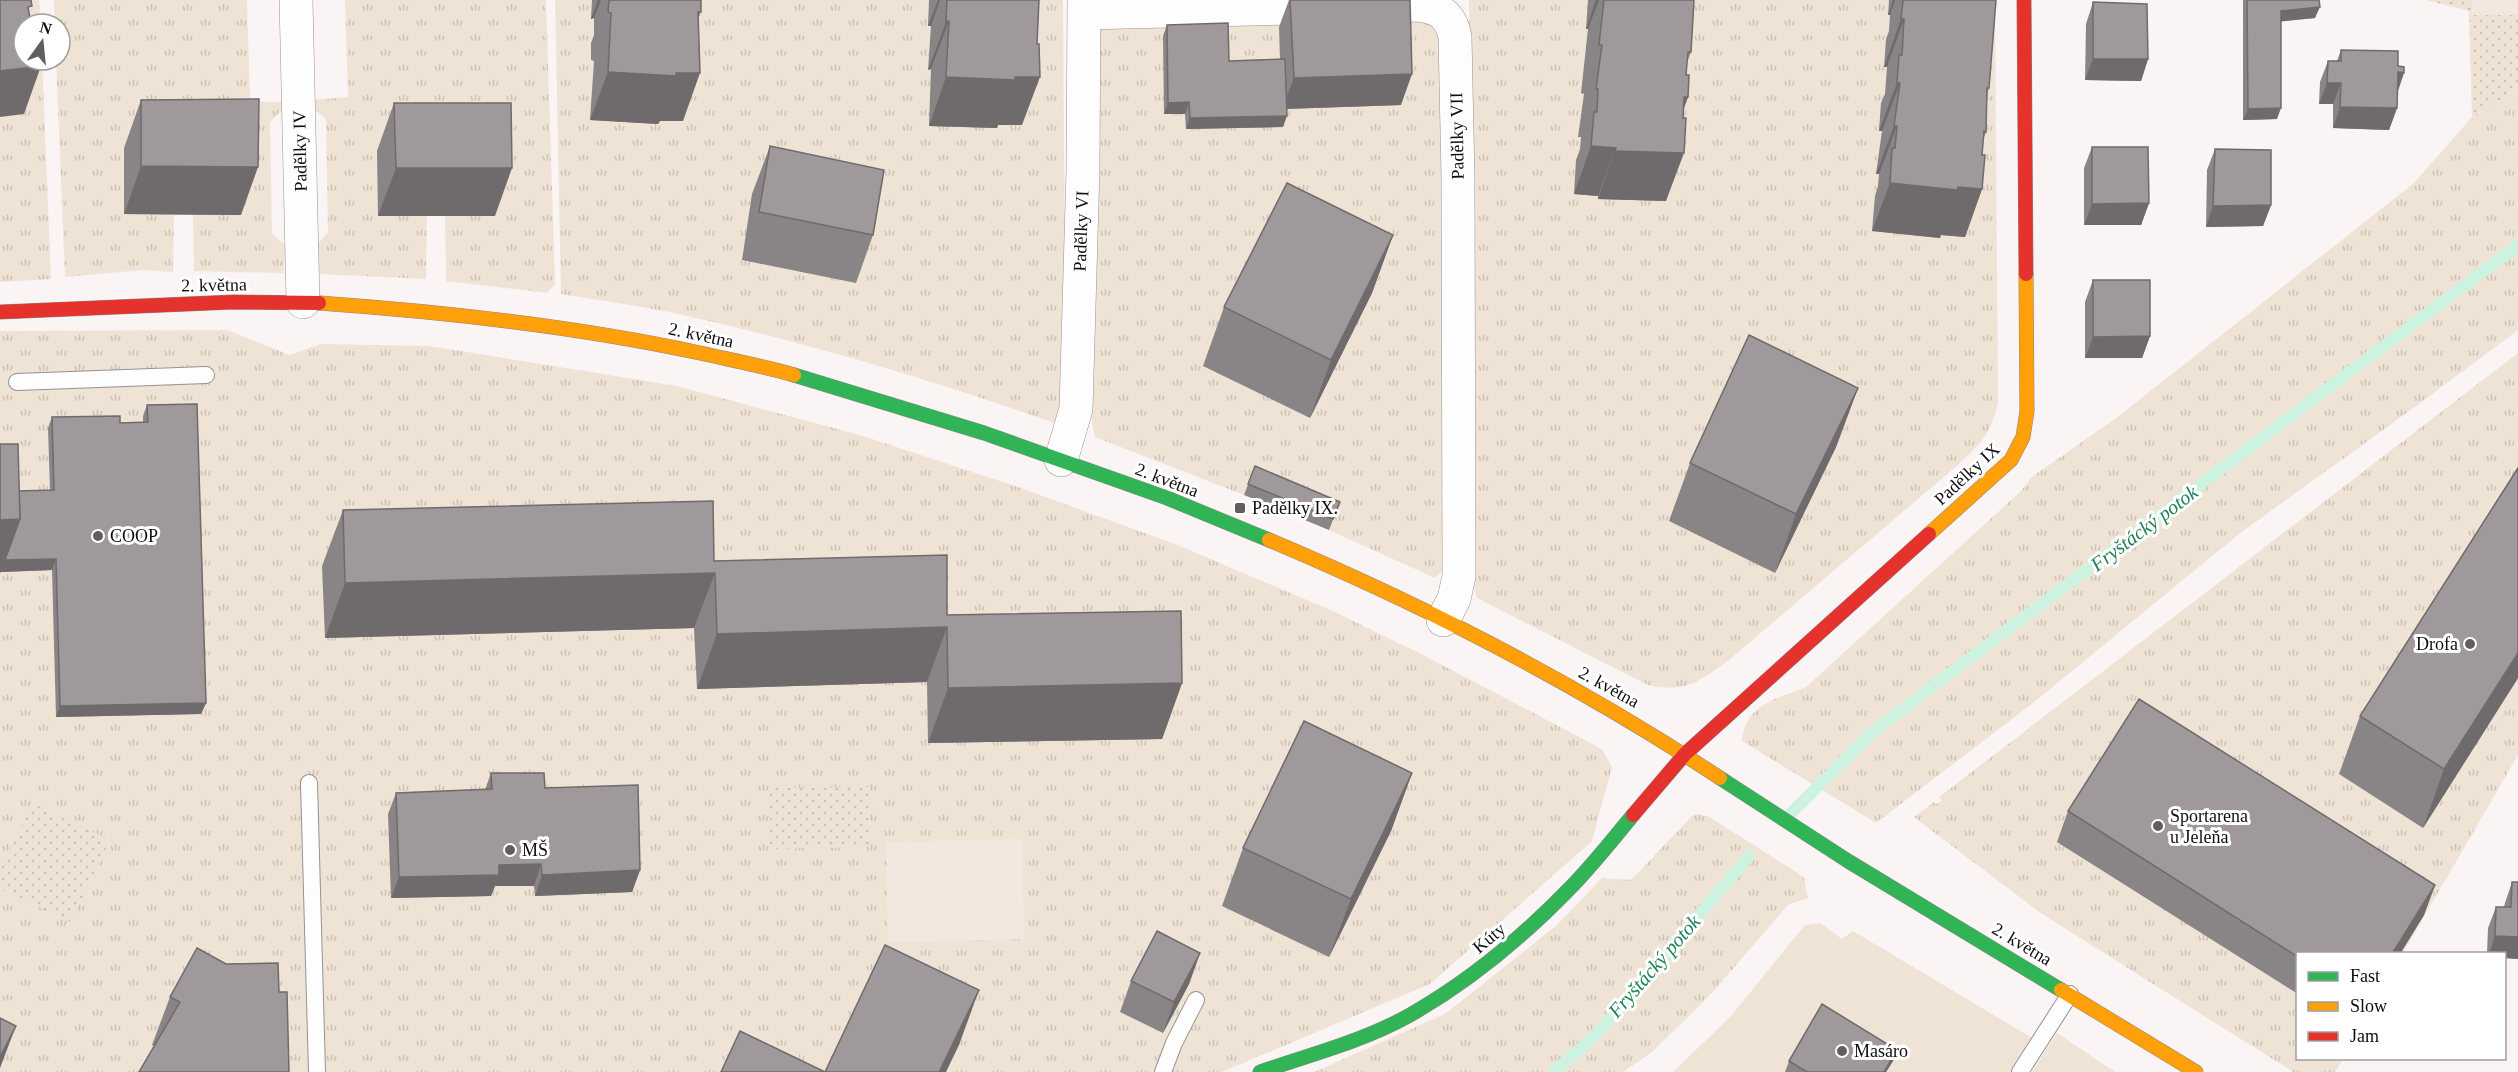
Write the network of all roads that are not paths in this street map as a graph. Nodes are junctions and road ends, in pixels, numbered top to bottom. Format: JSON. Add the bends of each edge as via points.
{"nodes":[{"id":1,"x":296,"y":0,"type":"edge"},
{"id":2,"x":2024,"y":0,"type":"edge"},
{"id":3,"x":1084,"y":7,"type":"edge"},
{"id":4,"x":303,"y":302,"type":"junction"},
{"id":5,"x":0,"y":312,"type":"edge"},
{"id":6,"x":206,"y":375,"type":"dead end"},
{"id":7,"x":17,"y":382,"type":"dead end"},
{"id":8,"x":1061,"y":460,"type":"junction"},
{"id":9,"x":1443,"y":620,"type":"junction"},
{"id":10,"x":1685,"y":754,"type":"junction"},
{"id":11,"x":309,"y":783,"type":"dead end"},
{"id":12,"x":2070,"y":994,"type":"junction"},
{"id":13,"x":1196,"y":1000,"type":"dead end"},
{"id":14,"x":317,"y":1072,"type":"edge"},
{"id":15,"x":1163,"y":1072,"type":"edge"},
{"id":16,"x":1260,"y":1072,"type":"edge"},
{"id":17,"x":2020,"y":1072,"type":"edge"},
{"id":18,"x":2196,"y":1072,"type":"edge"}],
"edges":[{"from":1,"to":4,"type":"street","name":"Padělky IV"},
{"from":2,"to":10,"type":"street","name":"Padělky IX","via":[[2027,411],[2019,448],[1994,475]]},
{"from":3,"to":8,"type":"street","name":"Padělky VI","via":[[1076,409]]},
{"from":3,"to":9,"type":"street","name":"Padělky VII","via":[[1415,5],[1436,8],[1448,17],[1455,37],[1458,166],[1460,576],[1454,600]]},
{"from":4,"to":5,"type":"street","name":"2. května"},
{"from":4,"to":8,"type":"street","name":"2. května","via":[[432,311],[644,341],[790,374]]},
{"from":6,"to":7,"type":"lane"},
{"from":8,"to":9,"type":"street","name":"2. května","via":[[1167,498],[1359,578]]},
{"from":9,"to":10,"type":"street","name":"2. května","via":[[1592,698]]},
{"from":10,"to":12,"type":"street","name":"2. května","via":[[1848,861]]},
{"from":10,"to":16,"type":"street","name":"Kúty","via":[[1574,884],[1512,943],[1459,984],[1408,1016]]},
{"from":11,"to":14,"type":"lane"},
{"from":12,"to":17,"type":"lane"},
{"from":12,"to":18,"type":"street","name":"2. května"},
{"from":13,"to":15,"type":"lane"}]}
